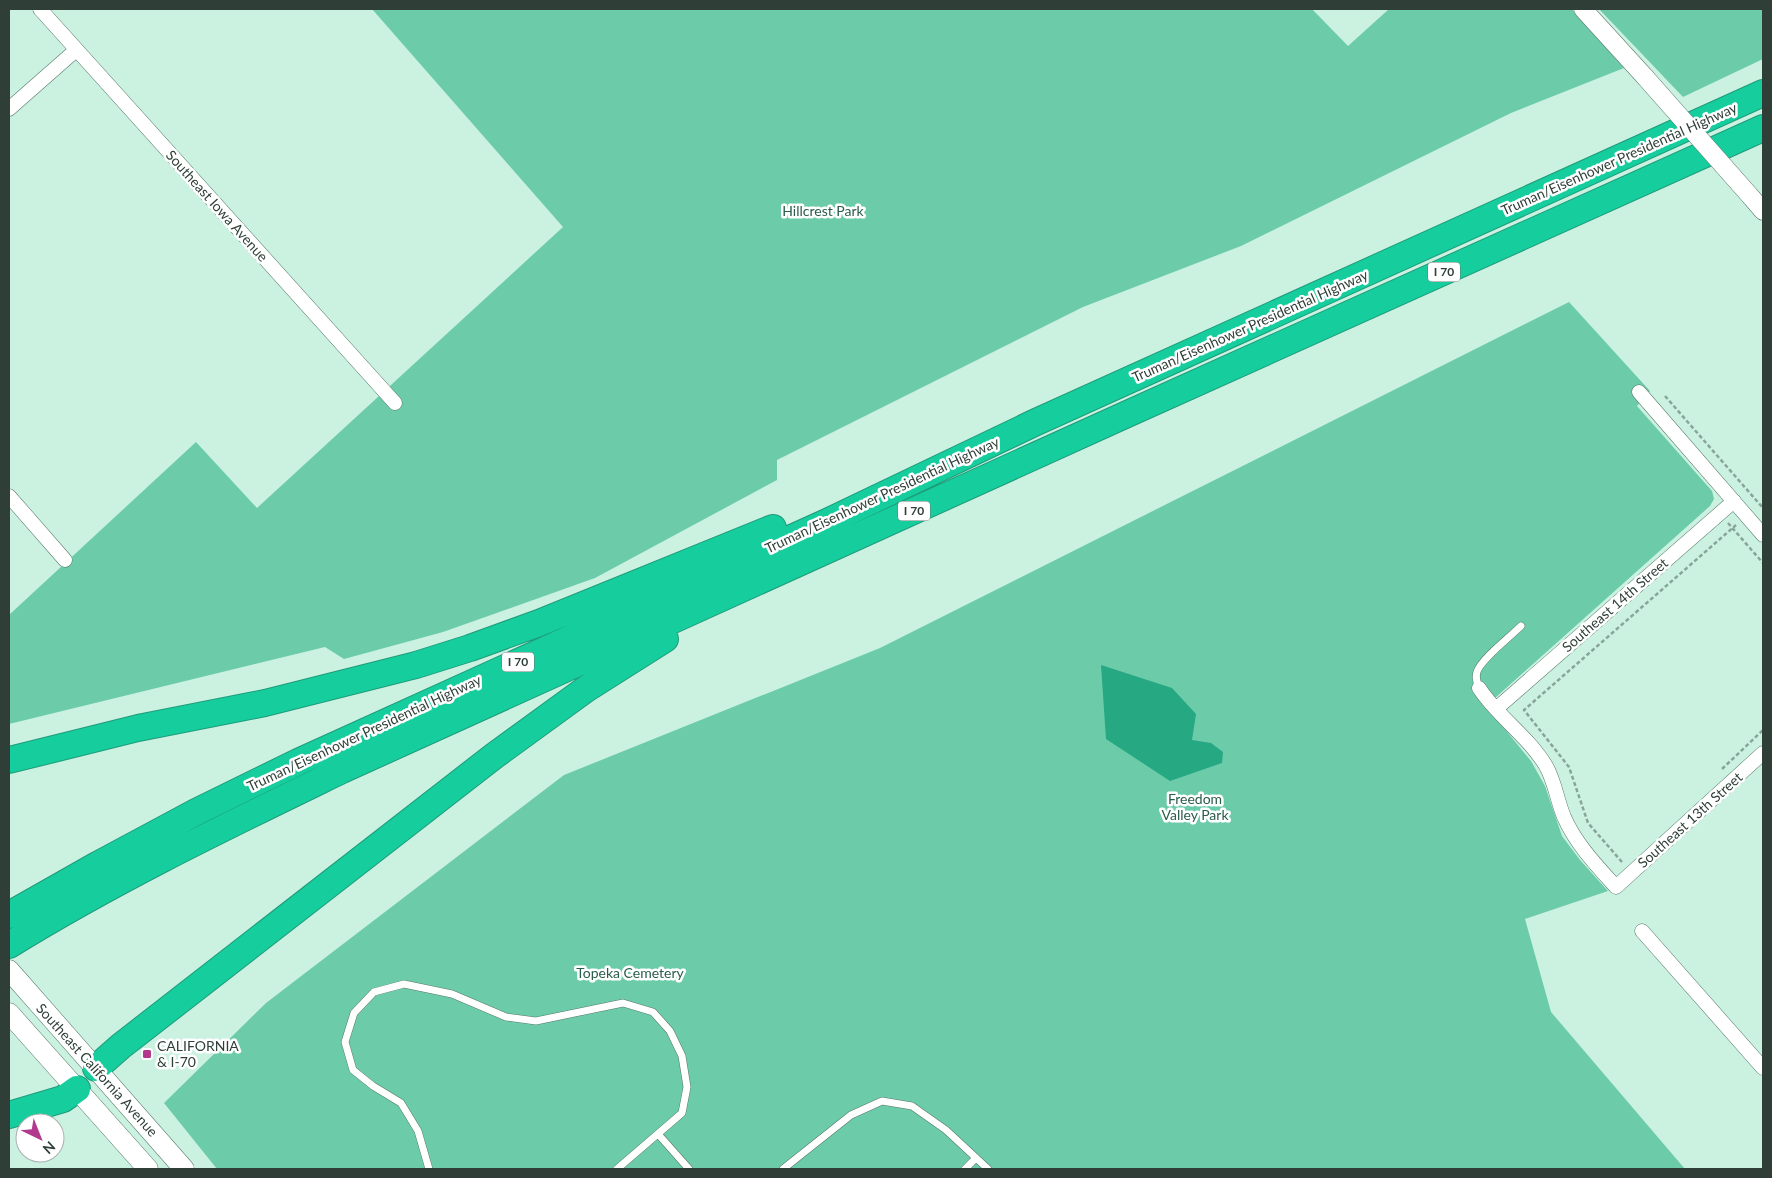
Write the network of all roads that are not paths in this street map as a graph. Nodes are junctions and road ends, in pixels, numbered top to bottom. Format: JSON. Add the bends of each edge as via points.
{"nodes":[{"id":1,"x":40,"y":9,"type":"edge"},
{"id":2,"x":1583,"y":9,"type":"edge"},
{"id":3,"x":76,"y":50,"type":"junction"},
{"id":4,"x":1763,"y":93,"type":"edge"},
{"id":5,"x":9,"y":110,"type":"edge"},
{"id":6,"x":1763,"y":128,"type":"edge"},
{"id":7,"x":1763,"y":211,"type":"edge"},
{"id":8,"x":1639,"y":392,"type":"dead end"},
{"id":9,"x":395,"y":403,"type":"dead end"},
{"id":10,"x":1034,"y":423,"type":"junction"},
{"id":11,"x":9,"y":496,"type":"edge"},
{"id":12,"x":1734,"y":501,"type":"junction"},
{"id":13,"x":1763,"y":535,"type":"edge"},
{"id":14,"x":65,"y":560,"type":"dead end"},
{"id":15,"x":703,"y":606,"type":"junction"},
{"id":16,"x":1521,"y":626,"type":"dead end"},
{"id":17,"x":1479,"y":688,"type":"joint"},
{"id":18,"x":1497,"y":708,"type":"junction"},
{"id":19,"x":1763,"y":754,"type":"edge"},
{"id":20,"x":9,"y":760,"type":"edge"},
{"id":21,"x":9,"y":914,"type":"edge"},
{"id":22,"x":1642,"y":931,"type":"dead end"},
{"id":23,"x":9,"y":945,"type":"edge"},
{"id":24,"x":9,"y":970,"type":"edge"},
{"id":25,"x":10,"y":1015,"type":"edge"},
{"id":26,"x":96,"y":1068,"type":"junction"},
{"id":27,"x":1763,"y":1068,"type":"edge"},
{"id":28,"x":77,"y":1089,"type":"junction"},
{"id":29,"x":9,"y":1115,"type":"edge"},
{"id":30,"x":658,"y":1134,"type":"junction"},
{"id":31,"x":976,"y":1158,"type":"junction"},
{"id":32,"x":148,"y":1169,"type":"edge"},
{"id":33,"x":184,"y":1169,"type":"edge"},
{"id":34,"x":430,"y":1169,"type":"edge"},
{"id":35,"x":617,"y":1169,"type":"edge"},
{"id":36,"x":689,"y":1169,"type":"edge"},
{"id":37,"x":783,"y":1169,"type":"edge"},
{"id":38,"x":964,"y":1169,"type":"edge"},
{"id":39,"x":988,"y":1169,"type":"edge"}],
"edges":[{"from":1,"to":3,"type":"street","name":"Southeast Iowa Avenue"},
{"from":2,"to":7,"type":"street","bridge":true},
{"from":3,"to":5,"type":"street"},
{"from":3,"to":9,"type":"street","name":"Southeast Iowa Avenue"},
{"from":4,"to":10,"type":"highway","name":"Truman/Eisenhower Presidential Highway","number":"I 70"},
{"from":6,"to":15,"type":"highway","name":"Truman/Eisenhower Presidential Highway","number":"I 70"},
{"from":8,"to":12,"type":"street"},
{"from":10,"to":20,"type":"highway","via":[[924,463],[557,616],[470,648],[265,703],[138,728]]},
{"from":10,"to":21,"type":"highway","name":"Truman/Eisenhower Presidential Highway","number":"I 70","via":[[827,522],[298,762],[196,812]]},
{"from":11,"to":14,"type":"street"},
{"from":12,"to":13,"type":"street"},
{"from":12,"to":18,"type":"street","name":"Southeast 14th Street"},
{"from":15,"to":23,"type":"highway","name":"Truman/Eisenhower Presidential Highway","number":"I 70","via":[[235,822]]},
{"from":15,"to":26,"type":"highway","via":[[672,636],[586,688],[494,756]]},
{"from":16,"to":17,"type":"lane","via":[[1482,663],[1476,680]]},
{"from":17,"to":18,"type":"street"},
{"from":18,"to":19,"type":"street","name":"Southeast 13th Street","via":[[1535,750],[1552,779],[1572,834],[1616,887]]},
{"from":22,"to":27,"type":"street"},
{"from":24,"to":26,"type":"main road","name":"Southeast California Avenue"},
{"from":25,"to":28,"type":"main road","name":"Southeast California Avenue"},
{"from":26,"to":28,"type":"main road"},
{"from":26,"to":33,"type":"main road","name":"Southeast California Avenue"},
{"from":28,"to":29,"type":"highway","via":[[63,1099]]},
{"from":28,"to":32,"type":"main road","name":"Southeast California Avenue"},
{"from":30,"to":34,"type":"lane","via":[[682,1113],[687,1087],[682,1056],[670,1031],[653,1012],[623,1003],[536,1021],[506,1016],[452,994],[404,984],[374,992],[354,1013],[345,1042],[353,1070],[401,1103],[418,1131]]},
{"from":30,"to":35,"type":"lane"},
{"from":30,"to":36,"type":"lane"},
{"from":31,"to":37,"type":"lane","via":[[946,1130],[912,1106],[882,1100],[850,1115]]},
{"from":31,"to":38,"type":"lane"},
{"from":31,"to":39,"type":"lane"}]}
